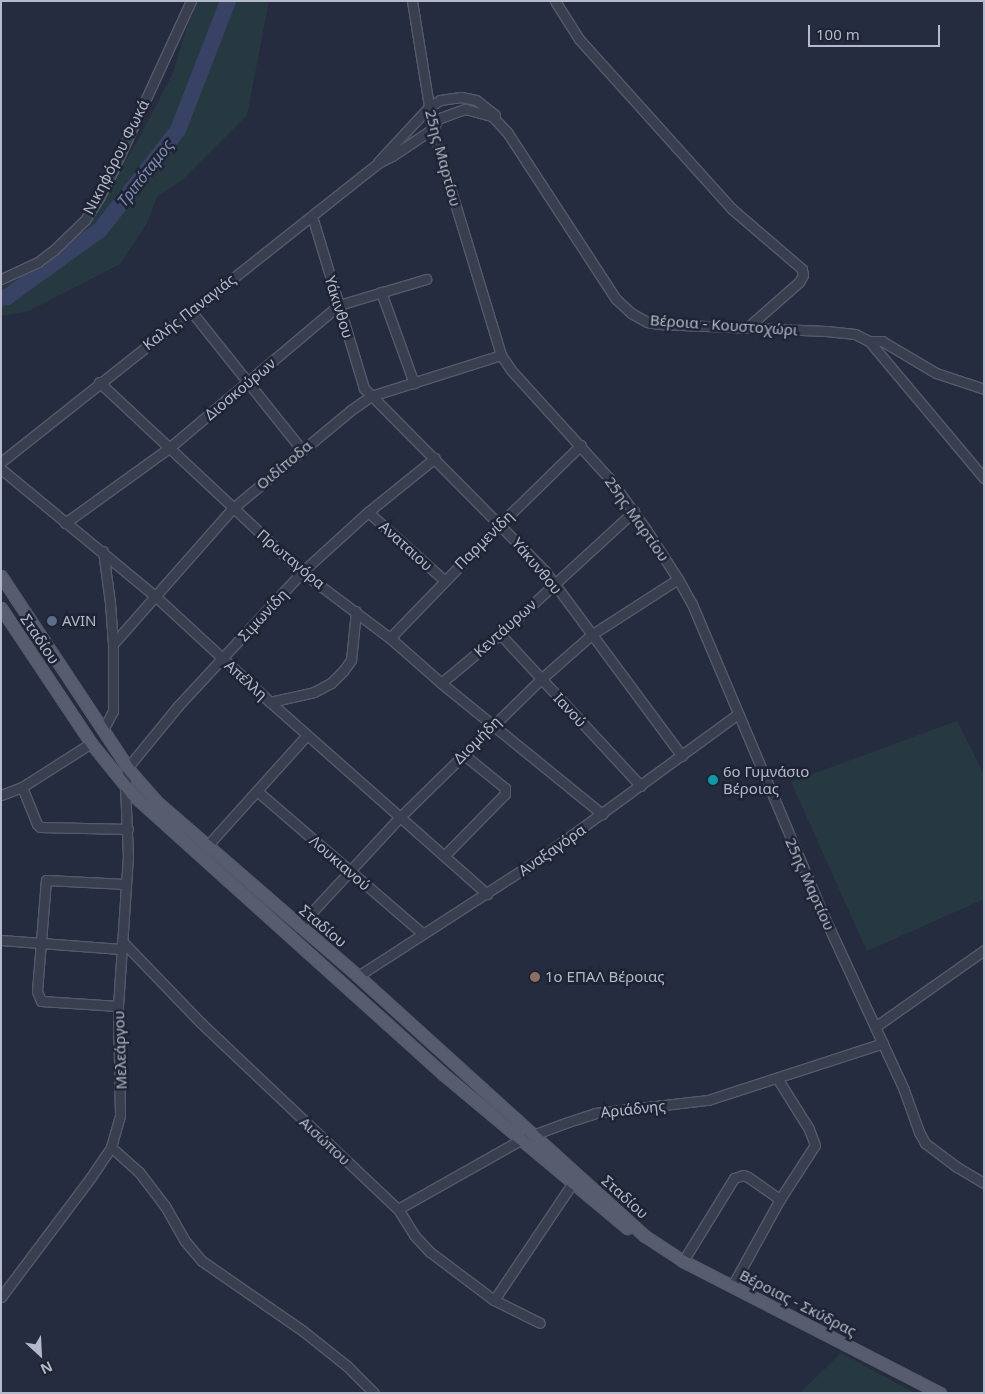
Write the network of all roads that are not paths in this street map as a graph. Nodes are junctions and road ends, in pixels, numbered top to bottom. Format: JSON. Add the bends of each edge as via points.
{"nodes":[{"id":1,"x":191,"y":1,"type":"edge"},
{"id":2,"x":412,"y":1,"type":"edge"},
{"id":3,"x":555,"y":1,"type":"edge"},
{"id":4,"x":429,"y":107,"type":"junction"},
{"id":5,"x":500,"y":124,"type":"junction"},
{"id":6,"x":434,"y":128,"type":"junction"},
{"id":7,"x":378,"y":163,"type":"junction"},
{"id":8,"x":312,"y":216,"type":"junction"},
{"id":9,"x":1,"y":279,"type":"edge"},
{"id":10,"x":426,"y":279,"type":"dead end"},
{"id":11,"x":381,"y":292,"type":"junction"},
{"id":12,"x":339,"y":305,"type":"junction"},
{"id":13,"x":191,"y":311,"type":"junction"},
{"id":14,"x":748,"y":327,"type":"junction"},
{"id":15,"x":868,"y":341,"type":"junction"},
{"id":16,"x":501,"y":356,"type":"junction"},
{"id":17,"x":99,"y":382,"type":"junction"},
{"id":18,"x":247,"y":382,"type":"junction"},
{"id":19,"x":414,"y":383,"type":"junction"},
{"id":20,"x":984,"y":388,"type":"edge"},
{"id":21,"x":371,"y":396,"type":"junction"},
{"id":22,"x":582,"y":445,"type":"junction"},
{"id":23,"x":169,"y":448,"type":"junction"},
{"id":24,"x":302,"y":450,"type":"junction"},
{"id":25,"x":435,"y":458,"type":"junction"},
{"id":26,"x":1,"y":462,"type":"edge"},
{"id":27,"x":1,"y":469,"type":"edge"},
{"id":28,"x":984,"y":478,"type":"edge"},
{"id":29,"x":233,"y":508,"type":"junction"},
{"id":30,"x":634,"y":511,"type":"junction"},
{"id":31,"x":368,"y":512,"type":"junction"},
{"id":32,"x":65,"y":522,"type":"junction"},
{"id":33,"x":500,"y":524,"type":"junction"},
{"id":34,"x":103,"y":551,"type":"junction"},
{"id":35,"x":302,"y":572,"type":"junction"},
{"id":36,"x":1,"y":576,"type":"edge"},
{"id":37,"x":678,"y":579,"type":"junction"},
{"id":38,"x":444,"y":580,"type":"junction"},
{"id":39,"x":555,"y":585,"type":"junction"},
{"id":40,"x":154,"y":595,"type":"junction"},
{"id":41,"x":1,"y":608,"type":"edge"},
{"id":42,"x":356,"y":611,"type":"junction"},
{"id":43,"x":500,"y":634,"type":"junction"},
{"id":44,"x":591,"y":635,"type":"junction"},
{"id":45,"x":390,"y":638,"type":"junction"},
{"id":46,"x":113,"y":644,"type":"junction"},
{"id":47,"x":222,"y":659,"type":"junction"},
{"id":48,"x":541,"y":679,"type":"junction"},
{"id":49,"x":441,"y":683,"type":"junction"},
{"id":50,"x":270,"y":702,"type":"junction"},
{"id":51,"x":738,"y":714,"type":"junction"},
{"id":52,"x":492,"y":724,"type":"junction"},
{"id":53,"x":103,"y":730,"type":"junction"},
{"id":54,"x":307,"y":735,"type":"junction"},
{"id":55,"x":91,"y":743,"type":"junction"},
{"id":56,"x":463,"y":754,"type":"junction"},
{"id":57,"x":682,"y":756,"type":"junction"},
{"id":58,"x":128,"y":767,"type":"junction"},
{"id":59,"x":125,"y":786,"type":"junction"},
{"id":60,"x":641,"y":786,"type":"junction"},
{"id":61,"x":22,"y":787,"type":"junction"},
{"id":62,"x":257,"y":791,"type":"junction"},
{"id":63,"x":1,"y":795,"type":"edge"},
{"id":64,"x":602,"y":814,"type":"junction"},
{"id":65,"x":399,"y":818,"type":"junction"},
{"id":66,"x":128,"y":829,"type":"junction"},
{"id":67,"x":207,"y":846,"type":"junction"},
{"id":68,"x":444,"y":856,"type":"junction"},
{"id":69,"x":350,"y":872,"type":"junction"},
{"id":70,"x":126,"y":884,"type":"junction"},
{"id":71,"x":487,"y":894,"type":"junction"},
{"id":72,"x":299,"y":926,"type":"junction"},
{"id":73,"x":423,"y":934,"type":"junction"},
{"id":74,"x":1,"y":940,"type":"edge"},
{"id":75,"x":41,"y":942,"type":"junction"},
{"id":76,"x":121,"y":945,"type":"junction"},
{"id":77,"x":984,"y":950,"type":"edge"},
{"id":78,"x":358,"y":976,"type":"junction"},
{"id":79,"x":118,"y":1006,"type":"junction"},
{"id":80,"x":875,"y":1027,"type":"junction"},
{"id":81,"x":883,"y":1043,"type":"junction"},
{"id":82,"x":777,"y":1078,"type":"junction"},
{"id":83,"x":534,"y":1135,"type":"junction"},
{"id":84,"x":522,"y":1140,"type":"junction"},
{"id":85,"x":111,"y":1147,"type":"junction"},
{"id":86,"x":984,"y":1183,"type":"edge"},
{"id":87,"x":572,"y":1184,"type":"junction"},
{"id":88,"x":780,"y":1199,"type":"junction"},
{"id":89,"x":398,"y":1209,"type":"junction"},
{"id":90,"x":645,"y":1236,"type":"junction"},
{"id":91,"x":683,"y":1261,"type":"junction"},
{"id":92,"x":732,"y":1286,"type":"junction"},
{"id":93,"x":1,"y":1297,"type":"edge"},
{"id":94,"x":494,"y":1300,"type":"junction"},
{"id":95,"x":540,"y":1323,"type":"dead end"},
{"id":96,"x":374,"y":1393,"type":"edge"},
{"id":97,"x":940,"y":1393,"type":"edge"}],
"edges":[{"from":1,"to":9,"type":"street","name":"Νικηφόρου Φωκά","via":[[100,196],[85,220],[38,262]]},
{"from":2,"to":4,"type":"street","name":"25ης Μαρτίου"},
{"from":3,"to":14,"type":"street","via":[[579,39],[732,209],[802,269],[799,282]]},
{"from":4,"to":5,"type":"street","name":"Βέροια - Κουστοχώρι","via":[[444,98],[471,98],[485,105]]},
{"from":4,"to":6,"type":"street","name":"25ης Μαρτίου"},
{"from":4,"to":7,"type":"street","name":"Καλής Παναγιάς"},
{"from":5,"to":6,"type":"street","name":"Βέροια - Κουστοχώρι","via":[[486,114],[465,109],[440,118]]},
{"from":5,"to":14,"type":"street","name":"Βέροια - Κουστοχώρι","via":[[529,162],[616,299],[631,314],[658,324]]},
{"from":6,"to":7,"type":"street","name":"Καλής Παναγιάς"},
{"from":6,"to":16,"type":"street","name":"25ης Μαρτίου"},
{"from":7,"to":8,"type":"street","name":"Καλής Παναγιάς"},
{"from":8,"to":12,"type":"street","name":"Υάκινθου"},
{"from":8,"to":13,"type":"street","name":"Καλής Παναγιάς"},
{"from":10,"to":11,"type":"street","name":"Διοσκούρων"},
{"from":11,"to":12,"type":"street","name":"Διοσκούρων"},
{"from":11,"to":19,"type":"street"},
{"from":12,"to":18,"type":"street","name":"Διοσκούρων"},
{"from":12,"to":21,"type":"street","name":"Υάκινθου","via":[[364,388]]},
{"from":13,"to":17,"type":"street","name":"Καλής Παναγιάς"},
{"from":13,"to":18,"type":"street"},
{"from":14,"to":15,"type":"street","name":"Βέροια - Κουστοχώρι","via":[[850,334]]},
{"from":15,"to":20,"type":"street","name":"Βέροια - Κουστοχώρι","via":[[882,341],[936,373]]},
{"from":15,"to":28,"type":"street"},
{"from":16,"to":19,"type":"street","name":"Οιδίποδα"},
{"from":16,"to":22,"type":"street","name":"25ης Μαρτίου"},
{"from":17,"to":23,"type":"street","name":"Πρωταγόρα"},
{"from":17,"to":26,"type":"street","name":"Καλής Παναγιάς"},
{"from":18,"to":23,"type":"street","name":"Διοσκούρων"},
{"from":18,"to":24,"type":"street"},
{"from":19,"to":21,"type":"street","name":"Οιδίποδα"},
{"from":21,"to":24,"type":"street","name":"Οιδίποδα"},
{"from":21,"to":25,"type":"street","name":"Υάκυνθου"},
{"from":22,"to":30,"type":"street","name":"25ης Μαρτίου"},
{"from":22,"to":33,"type":"street","name":"Παρμενίδη"},
{"from":23,"to":29,"type":"street","name":"Πρωταγόρα"},
{"from":23,"to":32,"type":"street","name":"Διοσκούρων"},
{"from":24,"to":29,"type":"street","name":"Οιδίποδα"},
{"from":25,"to":31,"type":"street","name":"Σιμωνίδη"},
{"from":25,"to":33,"type":"street","name":"Υάκυνθου"},
{"from":27,"to":32,"type":"street","name":"Απέλλη"},
{"from":29,"to":35,"type":"street","name":"Πρωταγόρα"},
{"from":29,"to":40,"type":"street","name":"Οιδίποδα"},
{"from":30,"to":37,"type":"street","name":"25ης Μαρτίου"},
{"from":30,"to":39,"type":"street","name":"Κεντάυρων"},
{"from":31,"to":35,"type":"street","name":"Σιμωνίδη"},
{"from":31,"to":38,"type":"street","name":"Αναταιου"},
{"from":32,"to":34,"type":"street","name":"Απέλλη"},
{"from":33,"to":38,"type":"street","name":"Παρμενίδη"},
{"from":33,"to":39,"type":"street","name":"Υάκυνθου"},
{"from":34,"to":40,"type":"street","name":"Απέλλη"},
{"from":34,"to":46,"type":"street"},
{"from":35,"to":42,"type":"street","name":"Πρωταγόρα"},
{"from":35,"to":47,"type":"street","name":"Σιμωνίδη"},
{"from":36,"to":53,"type":"main road","name":"Σταδίου"},
{"from":37,"to":44,"type":"street","name":"Διομήδη"},
{"from":37,"to":51,"type":"street","name":"25ης Μαρτίου","via":[[692,604]]},
{"from":38,"to":45,"type":"street","name":"Παρμενίδη"},
{"from":39,"to":43,"type":"street","name":"Κεντάυρων"},
{"from":39,"to":44,"type":"street","name":"Υάκυνθου"},
{"from":40,"to":46,"type":"street","name":"Οιδίποδα"},
{"from":40,"to":47,"type":"street","name":"Απέλλη"},
{"from":41,"to":55,"type":"main road","name":"Σταδίου"},
{"from":42,"to":45,"type":"street","name":"Πρωταγόρα"},
{"from":42,"to":50,"type":"street","via":[[351,660],[343,671],[331,683],[314,692]]},
{"from":43,"to":48,"type":"street","name":"Ιανού"},
{"from":43,"to":49,"type":"street","name":"Κεντάυρων"},
{"from":44,"to":48,"type":"street","name":"Διομήδη"},
{"from":44,"to":57,"type":"street","name":"Υάκυνθου"},
{"from":45,"to":49,"type":"street","name":"Πρωταγόρα"},
{"from":46,"to":53,"type":"street","via":[[113,711]]},
{"from":47,"to":50,"type":"street","name":"Απέλλη"},
{"from":47,"to":58,"type":"street","name":"Σιμωνίδη"},
{"from":48,"to":52,"type":"street","name":"Διομήδη"},
{"from":48,"to":60,"type":"street","name":"Ιανού"},
{"from":49,"to":52,"type":"street","name":"Πρωταγόρα"},
{"from":50,"to":54,"type":"street","name":"Απέλλη"},
{"from":51,"to":57,"type":"street","name":"Αναξαγόρα"},
{"from":51,"to":80,"type":"street","name":"25ης Μαρτίου","via":[[821,910]]},
{"from":52,"to":56,"type":"street","name":"Διομήδη"},
{"from":52,"to":64,"type":"street","name":"Πρωταγόρα"},
{"from":53,"to":58,"type":"main road","name":"Σταδίου"},
{"from":54,"to":62,"type":"street"},
{"from":54,"to":65,"type":"street","name":"Απέλλη"},
{"from":55,"to":59,"type":"main road","name":"Σταδίου"},
{"from":55,"to":61,"type":"street"},
{"from":56,"to":65,"type":"street","name":"Διομήδη"},
{"from":56,"to":68,"type":"street","via":[[505,788],[505,794]]},
{"from":57,"to":60,"type":"street","name":"Αναξαγόρα"},
{"from":58,"to":59,"type":"street","name":"Μελεάργου"},
{"from":58,"to":67,"type":"main road","name":"Σταδίου","via":[[156,801]]},
{"from":59,"to":66,"type":"street","name":"Μελεάργου"},
{"from":59,"to":84,"type":"main road","name":"Σταδίου","via":[[443,1074]]},
{"from":60,"to":64,"type":"street","name":"Αναξαγόρα"},
{"from":61,"to":63,"type":"street"},
{"from":61,"to":66,"type":"street","via":[[40,827]]},
{"from":62,"to":67,"type":"street"},
{"from":62,"to":69,"type":"street","name":"Λουκιανού"},
{"from":64,"to":71,"type":"street","name":"Αναξαγόρα"},
{"from":65,"to":68,"type":"street","name":"Απέλλη"},
{"from":65,"to":69,"type":"street","name":"Διομήδη"},
{"from":66,"to":70,"type":"street","name":"Μελεάργου"},
{"from":67,"to":72,"type":"main road","name":"Σταδίου"},
{"from":68,"to":71,"type":"street","name":"Απέλλη"},
{"from":69,"to":72,"type":"street","name":"Διομήδη"},
{"from":69,"to":73,"type":"street","name":"Λουκιανού"},
{"from":70,"to":75,"type":"street","via":[[46,880]]},
{"from":70,"to":76,"type":"street","name":"Μελεάργου"},
{"from":71,"to":73,"type":"street","name":"Αναξαγόρα"},
{"from":72,"to":78,"type":"main road","name":"Σταδίου"},
{"from":73,"to":78,"type":"street","name":"Αναξαγόρα"},
{"from":74,"to":75,"type":"street"},
{"from":75,"to":76,"type":"street"},
{"from":75,"to":79,"type":"street","via":[[37,991],[41,1001]]},
{"from":76,"to":79,"type":"street","name":"Μελεάργου"},
{"from":76,"to":89,"type":"street","name":"Αισώπου"},
{"from":77,"to":80,"type":"street"},
{"from":78,"to":83,"type":"main road","name":"Σταδίου"},
{"from":79,"to":85,"type":"street","name":"Μελεάργου","via":[[122,1102]]},
{"from":80,"to":81,"type":"street","name":"25ης Μαρτίου"},
{"from":81,"to":82,"type":"street","name":"Αριάδνης"},
{"from":81,"to":86,"type":"street","name":"25ης Μαρτίου","via":[[925,1143]]},
{"from":82,"to":83,"type":"street","name":"Αριάδνης","via":[[708,1100],[595,1113]]},
{"from":82,"to":88,"type":"street","via":[[815,1143]]},
{"from":83,"to":84,"type":"street","name":"Αριάδνης"},
{"from":83,"to":90,"type":"main road","name":"Σταδίου"},
{"from":84,"to":87,"type":"main road","name":"Σταδίου"},
{"from":84,"to":89,"type":"street","name":"Αριάδνης"},
{"from":85,"to":93,"type":"street","name":"Μελεάργου"},
{"from":85,"to":96,"type":"street","via":[[139,1172],[202,1261],[303,1331],[347,1366]]},
{"from":87,"to":90,"type":"main road","name":"Σταδίου","via":[[632,1232]]},
{"from":87,"to":94,"type":"street"},
{"from":88,"to":91,"type":"street","via":[[744,1175],[734,1178]]},
{"from":88,"to":92,"type":"street"},
{"from":89,"to":94,"type":"street","name":"Αισώπου","via":[[414,1235],[430,1252]]},
{"from":90,"to":91,"type":"main road","name":"Βέροιας - Σκύδρας"},
{"from":91,"to":92,"type":"main road","name":"Βέροιας - Σκύδρας"},
{"from":92,"to":97,"type":"main road","name":"Βέροιας - Σκύδρας"},
{"from":94,"to":95,"type":"street","name":"Αισώπου"}]}
